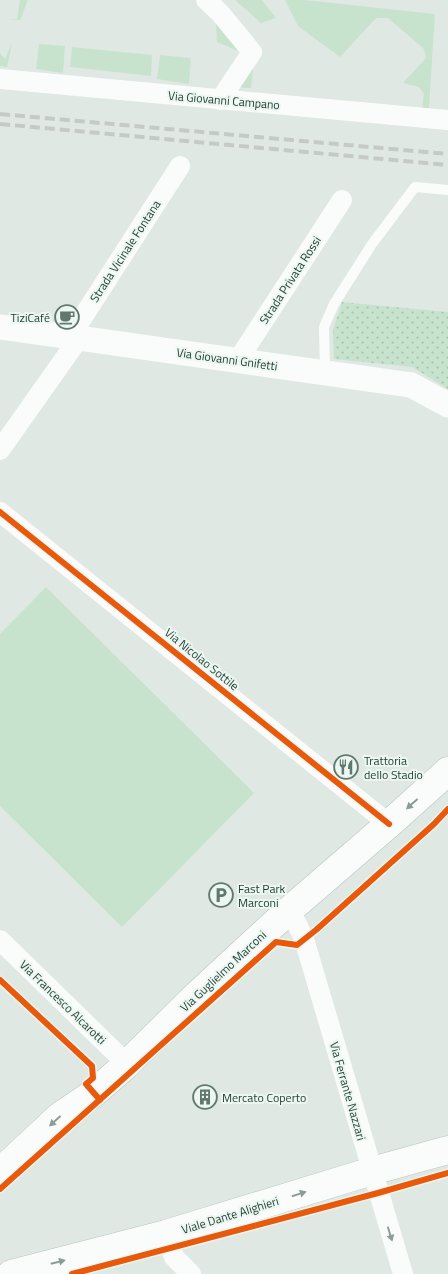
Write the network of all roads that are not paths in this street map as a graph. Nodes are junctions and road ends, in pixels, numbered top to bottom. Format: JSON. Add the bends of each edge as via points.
{"nodes":[{"id":1,"x":206,"y":0,"type":"edge"},
{"id":2,"x":0,"y":79,"type":"edge"},
{"id":3,"x":220,"y":100,"type":"junction"},
{"id":4,"x":448,"y":120,"type":"edge"},
{"id":5,"x":180,"y":166,"type":"dead end"},
{"id":6,"x":448,"y":190,"type":"edge"},
{"id":7,"x":342,"y":200,"type":"dead end"},
{"id":8,"x":0,"y":327,"type":"edge"},
{"id":9,"x":75,"y":338,"type":"junction"},
{"id":10,"x":238,"y":360,"type":"junction"},
{"id":11,"x":325,"y":372,"type":"junction"},
{"id":12,"x":448,"y":405,"type":"edge"},
{"id":13,"x":0,"y":450,"type":"edge"},
{"id":14,"x":0,"y":512,"type":"edge"},
{"id":15,"x":448,"y":771,"type":"edge"},
{"id":16,"x":389,"y":824,"type":"junction"},
{"id":17,"x":287,"y":912,"type":"junction"},
{"id":18,"x":0,"y":940,"type":"edge"},
{"id":19,"x":126,"y":1064,"type":"junction"},
{"id":20,"x":448,"y":1150,"type":"edge"},
{"id":21,"x":372,"y":1171,"type":"junction"},
{"id":22,"x":0,"y":1172,"type":"edge"},
{"id":23,"x":166,"y":1234,"type":"junction"},
{"id":24,"x":11,"y":1274,"type":"edge"},
{"id":25,"x":191,"y":1274,"type":"edge"},
{"id":26,"x":402,"y":1274,"type":"edge"}],
"edges":[{"from":1,"to":3,"type":"street","via":[[220,12],[252,52]]},
{"from":2,"to":3,"type":"street","name":"Via Giovanni Campano"},
{"from":3,"to":4,"type":"street","name":"Via Giovanni Campano"},
{"from":5,"to":9,"type":"street","name":"Strada Vicinale Fontana"},
{"from":6,"to":11,"type":"lane","via":[[415,187],[372,244],[334,304],[324,327]]},
{"from":7,"to":10,"type":"street","name":"Strada Privata Rossi"},
{"from":8,"to":9,"type":"street","name":"Via Giovanni Gnifetti"},
{"from":9,"to":10,"type":"street","name":"Via Giovanni Gnifetti"},
{"from":9,"to":13,"type":"street","name":"Strada Vicinale Fontana"},
{"from":10,"to":11,"type":"street","name":"Via Giovanni Gnifetti"},
{"from":11,"to":12,"type":"street","name":"Via Giovanni Gnifetti","via":[[411,384]]},
{"from":14,"to":16,"type":"street","name":"Via Nicolao Sottile"},
{"from":15,"to":16,"type":"main road","name":"Via Guglielmo Marconi","one_way":true},
{"from":16,"to":17,"type":"main road","name":"Via Guglielmo Marconi"},
{"from":17,"to":19,"type":"main road","name":"Via Guglielmo Marconi"},
{"from":17,"to":21,"type":"street","name":"Via Ferrante Nazzari","via":[[304,939]]},
{"from":18,"to":19,"type":"street","name":"Via Francesco Alcarotti"},
{"from":19,"to":22,"type":"main road","name":"Via Guglielmo Marconi","one_way":true,"via":[[94,1093],[60,1116]]},
{"from":20,"to":21,"type":"main road","name":"Viale Dante Alighieri"},
{"from":23,"to":21,"type":"main road","name":"Viale Dante Alighieri","one_way":true},
{"from":21,"to":26,"type":"street","name":"Via Ferrante Nazzari","one_way":true},
{"from":24,"to":23,"type":"main road","name":"Viale Dante Alighieri","one_way":true},
{"from":23,"to":25,"type":"street","via":[[174,1257]]}]}
